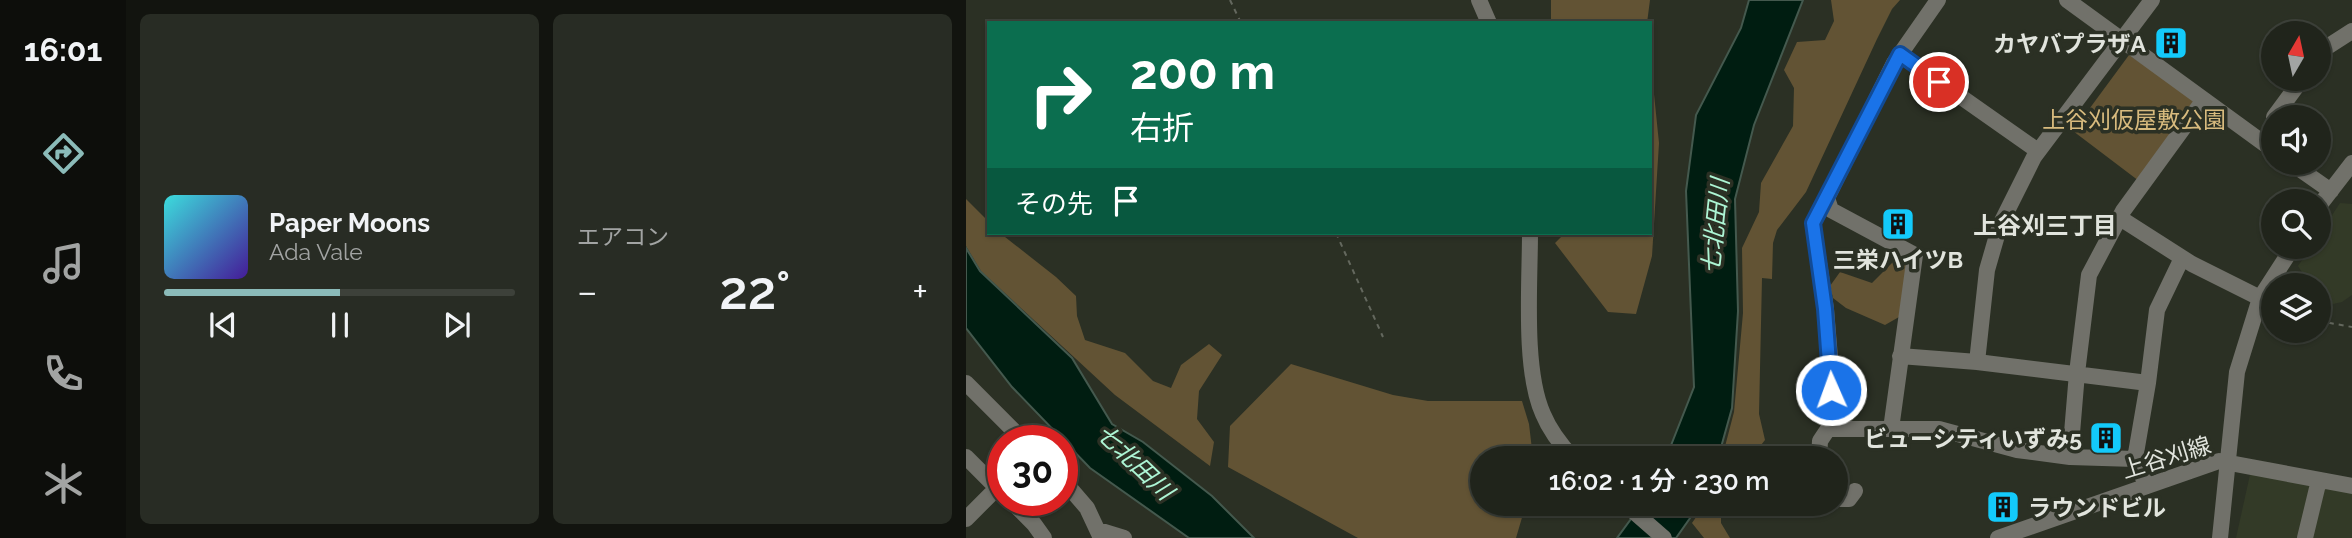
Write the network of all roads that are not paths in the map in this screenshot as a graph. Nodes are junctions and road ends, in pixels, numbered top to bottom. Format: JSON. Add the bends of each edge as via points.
{"nodes":[{"id":1,"x":1479,"y":0,"type":"edge"},
{"id":2,"x":1938,"y":0,"type":"edge"},
{"id":3,"x":2067,"y":0,"type":"edge"},
{"id":4,"x":2152,"y":0,"type":"edge"},
{"id":5,"x":1488,"y":21,"type":"edge"},
{"id":6,"x":2352,"y":31,"type":"edge"},
{"id":7,"x":2122,"y":42,"type":"junction"},
{"id":8,"x":2331,"y":44,"type":"edge"},
{"id":9,"x":1900,"y":54,"type":"junction"},
{"id":10,"x":2203,"y":101,"type":"junction"},
{"id":11,"x":2261,"y":136,"type":"edge"},
{"id":12,"x":2258,"y":140,"type":"junction"},
{"id":13,"x":2261,"y":142,"type":"edge"},
{"id":14,"x":2038,"y":152,"type":"junction"},
{"id":15,"x":2352,"y":163,"type":"edge"},
{"id":16,"x":2308,"y":175,"type":"edge"},
{"id":17,"x":2328,"y":189,"type":"edge"},
{"id":18,"x":2331,"y":191,"type":"edge"},
{"id":19,"x":1827,"y":198,"type":"junction"},
{"id":20,"x":2120,"y":218,"type":"junction"},
{"id":21,"x":1530,"y":235,"type":"edge"},
{"id":22,"x":2182,"y":258,"type":"junction"},
{"id":23,"x":2285,"y":259,"type":"edge"},
{"id":24,"x":2260,"y":298,"type":"junction"},
{"id":25,"x":1900,"y":355,"type":"junction"},
{"id":26,"x":1977,"y":362,"type":"junction"},
{"id":27,"x":2077,"y":373,"type":"junction"},
{"id":28,"x":966,"y":383,"type":"edge"},
{"id":29,"x":2148,"y":383,"type":"junction"},
{"id":30,"x":1008,"y":425,"type":"edge"},
{"id":31,"x":1831,"y":429,"type":"junction"},
{"id":32,"x":1891,"y":429,"type":"junction"},
{"id":33,"x":1562,"y":446,"type":"edge"},
{"id":34,"x":1820,"y":446,"type":"edge"},
{"id":35,"x":966,"y":457,"type":"edge"},
{"id":36,"x":2070,"y":457,"type":"junction"},
{"id":37,"x":2134,"y":459,"type":"junction"},
{"id":38,"x":2226,"y":462,"type":"junction"},
{"id":39,"x":987,"y":476,"type":"edge"},
{"id":40,"x":2319,"y":480,"type":"junction"},
{"id":41,"x":2146,"y":485,"type":"junction"},
{"id":42,"x":2352,"y":486,"type":"edge"},
{"id":43,"x":1855,"y":491,"type":"dead end"},
{"id":44,"x":1078,"y":498,"type":"edge"},
{"id":45,"x":1848,"y":499,"type":"edge"},
{"id":46,"x":987,"y":500,"type":"edge"},
{"id":47,"x":1024,"y":516,"type":"edge"},
{"id":48,"x":1639,"y":516,"type":"edge"},
{"id":49,"x":966,"y":519,"type":"edge"},
{"id":50,"x":1100,"y":534,"type":"edge"},
{"id":51,"x":1044,"y":538,"type":"edge"},
{"id":52,"x":1124,"y":538,"type":"edge"},
{"id":53,"x":1664,"y":538,"type":"edge"},
{"id":54,"x":1998,"y":538,"type":"edge"},
{"id":55,"x":2220,"y":538,"type":"edge"},
{"id":56,"x":2305,"y":538,"type":"edge"}],
"edges":[{"from":1,"to":5,"type":"street"},
{"from":2,"to":9,"type":"street"},
{"from":3,"to":7,"type":"street"},
{"from":4,"to":7,"type":"street"},
{"from":6,"to":8,"type":"street"},
{"from":7,"to":10,"type":"street"},
{"from":7,"to":14,"type":"street"},
{"from":9,"to":14,"type":"street"},
{"from":9,"to":19,"type":"street"},
{"from":10,"to":12,"type":"street"},
{"from":10,"to":20,"type":"street"},
{"from":11,"to":12,"type":"street"},
{"from":12,"to":13,"type":"street"},
{"from":14,"to":26,"type":"street","via":[[2000,225],[1987,270]]},
{"from":15,"to":18,"type":"street"},
{"from":16,"to":17,"type":"street"},
{"from":19,"to":25,"type":"street","via":[[1831,209],[1915,255]]},
{"from":19,"to":31,"type":"street","via":[[1813,223],[1831,370]]},
{"from":20,"to":22,"type":"street"},
{"from":20,"to":27,"type":"street","via":[[2090,275]]},
{"from":21,"to":33,"type":"street","via":[[1531,367],[1542,413]]},
{"from":22,"to":24,"type":"street"},
{"from":22,"to":29,"type":"street","via":[[2157,310]]},
{"from":23,"to":24,"type":"street"},
{"from":24,"to":38,"type":"street","via":[[2236,372]]},
{"from":25,"to":26,"type":"street"},
{"from":25,"to":32,"type":"street"},
{"from":26,"to":27,"type":"street"},
{"from":27,"to":29,"type":"street"},
{"from":27,"to":36,"type":"street"},
{"from":28,"to":30,"type":"street"},
{"from":29,"to":37,"type":"street"},
{"from":31,"to":32,"type":"street"},
{"from":31,"to":34,"type":"street"},
{"from":32,"to":36,"type":"street","via":[[1939,429],[2017,450]]},
{"from":35,"to":39,"type":"street"},
{"from":36,"to":37,"type":"street"},
{"from":37,"to":41,"type":"street"},
{"from":38,"to":40,"type":"street","name":"上谷刈線"},
{"from":38,"to":41,"type":"street","name":"上谷刈線"},
{"from":38,"to":55,"type":"street"},
{"from":40,"to":42,"type":"street","name":"上谷刈線"},
{"from":40,"to":56,"type":"street"},
{"from":41,"to":54,"type":"street","name":"上谷刈線"},
{"from":43,"to":45,"type":"street"},
{"from":44,"to":50,"type":"street"},
{"from":46,"to":49,"type":"street"},
{"from":47,"to":51,"type":"street"},
{"from":48,"to":53,"type":"street"},
{"from":50,"to":52,"type":"street"}]}
